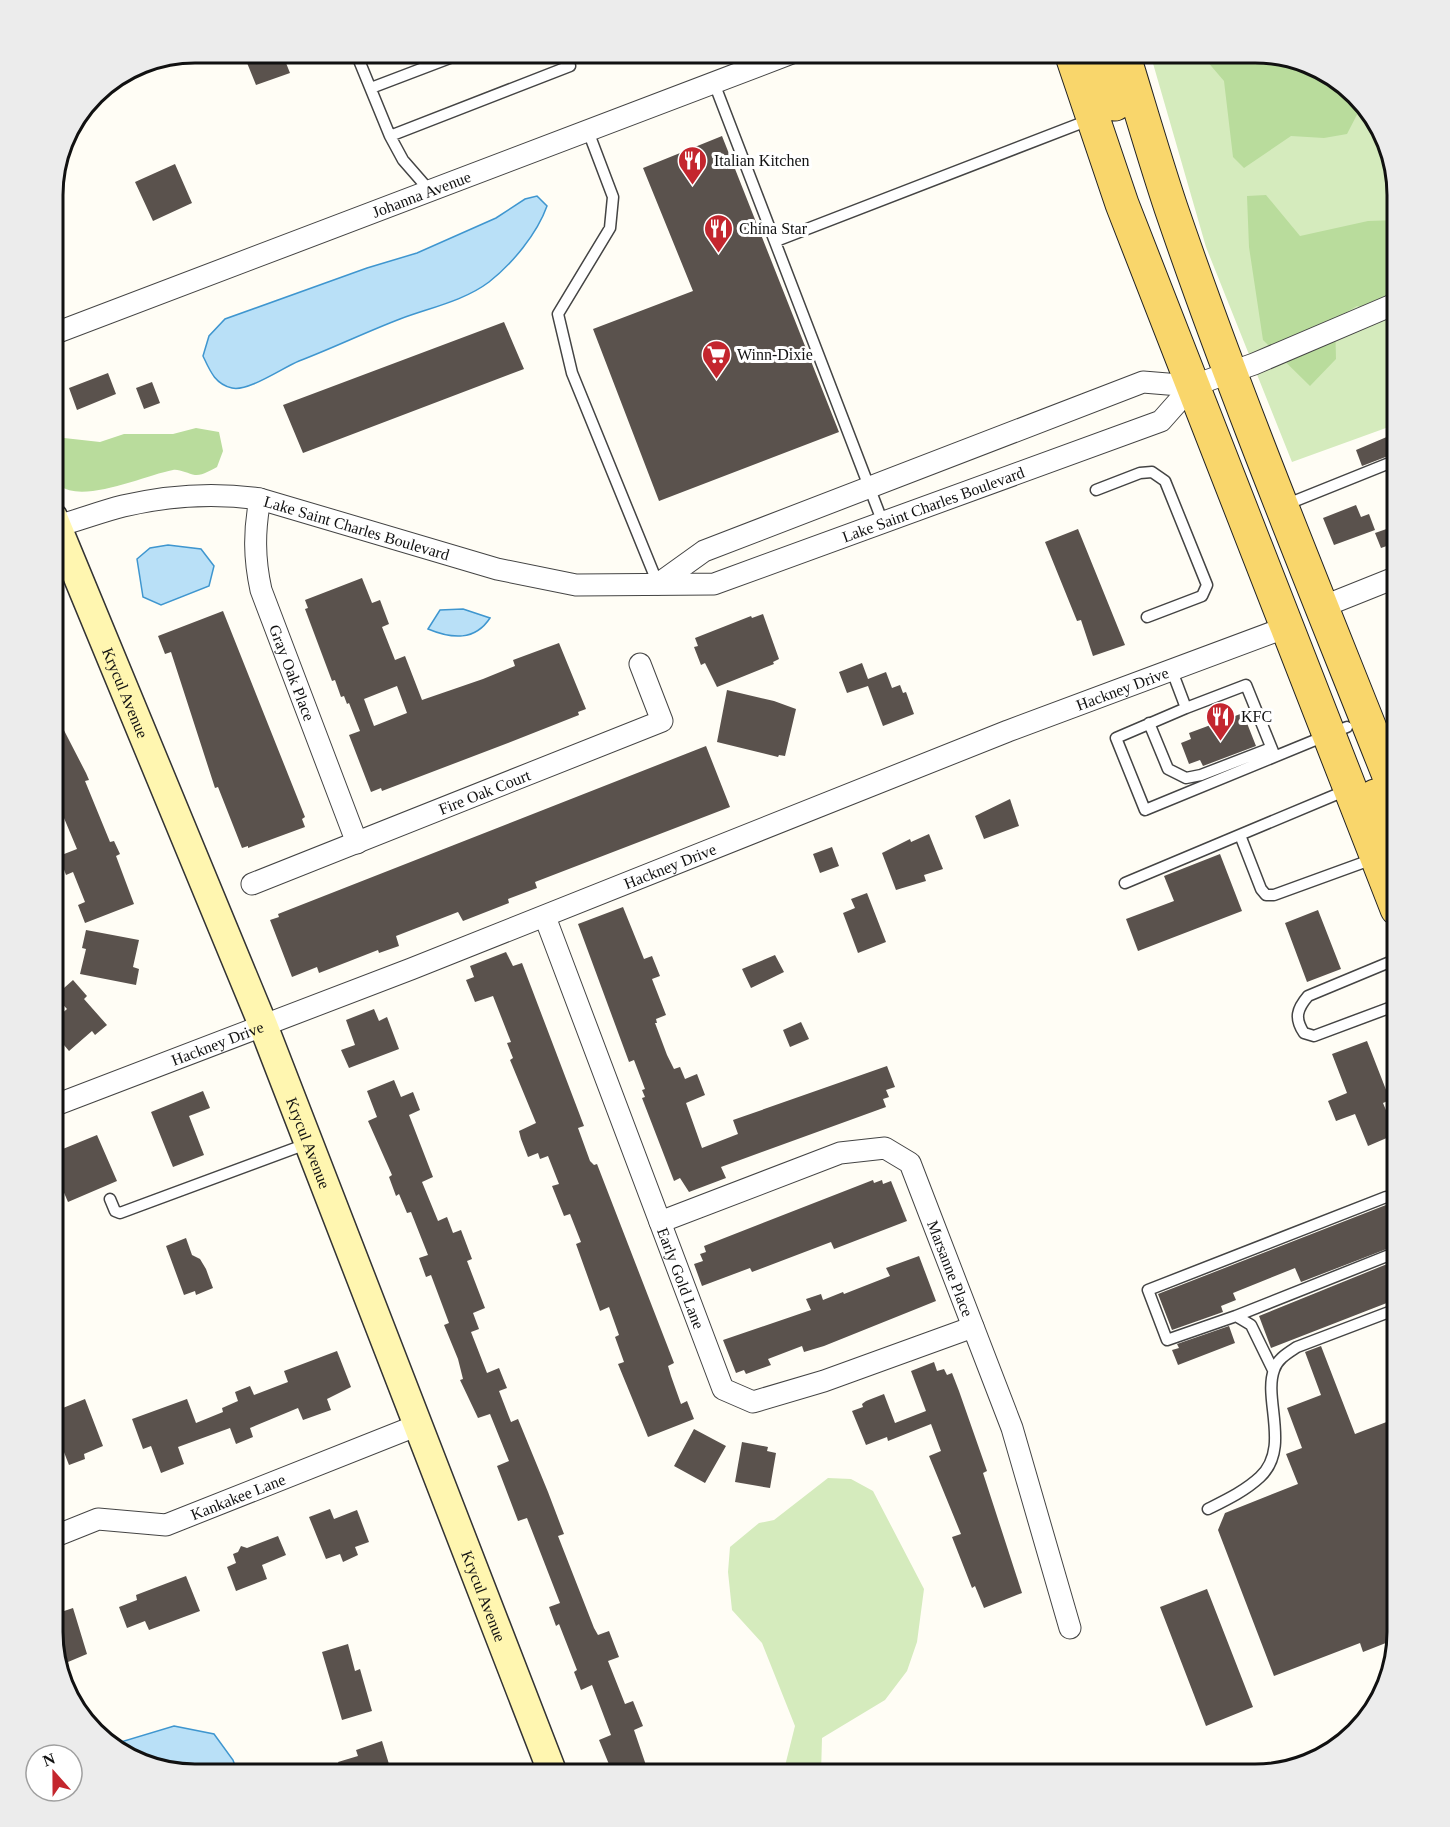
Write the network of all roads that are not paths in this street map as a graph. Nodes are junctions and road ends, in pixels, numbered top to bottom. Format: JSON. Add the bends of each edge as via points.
{"nodes":[{"id":1,"x":361,"y":63,"type":"edge"},
{"id":2,"x":436,"y":63,"type":"edge"},
{"id":3,"x":569,"y":63,"type":"edge"},
{"id":4,"x":765,"y":63,"type":"edge"},
{"id":5,"x":1074,"y":63,"type":"edge"},
{"id":6,"x":1101,"y":63,"type":"edge"},
{"id":7,"x":1126,"y":63,"type":"edge"},
{"id":8,"x":714,"y":82,"type":"junction"},
{"id":9,"x":371,"y":88,"type":"junction"},
{"id":10,"x":1092,"y":119,"type":"junction"},
{"id":11,"x":588,"y":131,"type":"junction"},
{"id":12,"x":390,"y":136,"type":"junction"},
{"id":13,"x":430,"y":191,"type":"junction"},
{"id":14,"x":1171,"y":208,"type":"junction"},
{"id":15,"x":776,"y":241,"type":"junction"},
{"id":16,"x":1387,"y":307,"type":"edge"},
{"id":17,"x":63,"y":330,"type":"edge"},
{"id":18,"x":1231,"y":371,"type":"junction"},
{"id":19,"x":1192,"y":386,"type":"junction"},
{"id":20,"x":1387,"y":464,"type":"edge"},
{"id":21,"x":870,"y":489,"type":"junction"},
{"id":22,"x":1096,"y":490,"type":"dead end"},
{"id":23,"x":260,"y":498,"type":"junction"},
{"id":24,"x":1282,"y":506,"type":"junction"},
{"id":25,"x":63,"y":523,"type":"edge"},
{"id":26,"x":883,"y":523,"type":"junction"},
{"id":27,"x":63,"y":547,"type":"edge"},
{"id":28,"x":1387,"y":582,"type":"edge"},
{"id":29,"x":658,"y":584,"type":"junction"},
{"id":30,"x":1322,"y":607,"type":"junction"},
{"id":31,"x":1148,"y":617,"type":"dead end"},
{"id":32,"x":1287,"y":627,"type":"junction"},
{"id":33,"x":640,"y":664,"type":"dead end"},
{"id":34,"x":1172,"y":671,"type":"junction"},
{"id":35,"x":1186,"y":708,"type":"junction"},
{"id":36,"x":1149,"y":723,"type":"junction"},
{"id":37,"x":1338,"y":731,"type":"junction"},
{"id":38,"x":1273,"y":752,"type":"junction"},
{"id":39,"x":1387,"y":769,"type":"edge"},
{"id":40,"x":1350,"y":789,"type":"junction"},
{"id":41,"x":1387,"y":827,"type":"edge"},
{"id":42,"x":1240,"y":835,"type":"junction"},
{"id":43,"x":357,"y":843,"type":"junction"},
{"id":44,"x":1387,"y":847,"type":"edge"},
{"id":45,"x":1387,"y":854,"type":"edge"},
{"id":46,"x":1125,"y":883,"type":"dead end"},
{"id":47,"x":252,"y":884,"type":"dead end"},
{"id":48,"x":545,"y":917,"type":"junction"},
{"id":49,"x":1387,"y":964,"type":"edge"},
{"id":50,"x":1387,"y":1009,"type":"edge"},
{"id":51,"x":263,"y":1025,"type":"junction"},
{"id":52,"x":63,"y":1102,"type":"edge"},
{"id":53,"x":309,"y":1143,"type":"junction"},
{"id":54,"x":1387,"y":1197,"type":"edge"},
{"id":55,"x":110,"y":1199,"type":"dead end"},
{"id":56,"x":660,"y":1222,"type":"junction"},
{"id":57,"x":1387,"y":1256,"type":"edge"},
{"id":58,"x":1387,"y":1313,"type":"edge"},
{"id":59,"x":1236,"y":1316,"type":"junction"},
{"id":60,"x":973,"y":1327,"type":"junction"},
{"id":61,"x":1273,"y":1370,"type":"junction"},
{"id":62,"x":418,"y":1425,"type":"junction"},
{"id":63,"x":1208,"y":1509,"type":"dead end"},
{"id":64,"x":63,"y":1533,"type":"edge"},
{"id":65,"x":1070,"y":1628,"type":"dead end"},
{"id":66,"x":549,"y":1764,"type":"edge"}],
"edges":[{"from":1,"to":9,"type":"lane"},
{"from":2,"to":9,"type":"lane"},
{"from":3,"to":12,"type":"lane","via":[[570,66]]},
{"from":4,"to":8,"type":"street","name":"Johanna Avenue"},
{"from":5,"to":10,"type":"main road"},
{"from":6,"to":14,"type":"main road","via":[[1121,123]]},
{"from":7,"to":14,"type":"main road"},
{"from":8,"to":11,"type":"street","name":"Johanna Avenue"},
{"from":8,"to":15,"type":"lane"},
{"from":9,"to":12,"type":"lane"},
{"from":10,"to":15,"type":"lane"},
{"from":10,"to":19,"type":"main road"},
{"from":11,"to":13,"type":"street","name":"Johanna Avenue"},
{"from":11,"to":29,"type":"lane","via":[[613,197],[610,228],[558,314],[572,372]]},
{"from":12,"to":13,"type":"lane","via":[[403,160]]},
{"from":13,"to":17,"type":"street","name":"Johanna Avenue"},
{"from":14,"to":18,"type":"main road"},
{"from":15,"to":21,"type":"lane"},
{"from":16,"to":18,"type":"street","name":"Lake Saint Charles Boulevard"},
{"from":18,"to":19,"type":"street","name":"Lake Saint Charles Boulevard"},
{"from":18,"to":24,"type":"main road"},
{"from":19,"to":21,"type":"street","name":"Lake Saint Charles Boulevard","via":[[1143,382]]},
{"from":19,"to":26,"type":"street","name":"Lake Saint Charles Boulevard","via":[[1161,421]]},
{"from":19,"to":32,"type":"main road"},
{"from":20,"to":24,"type":"lane"},
{"from":21,"to":26,"type":"lane"},
{"from":21,"to":29,"type":"street","name":"Lake Saint Charles Boulevard","via":[[704,551]]},
{"from":22,"to":31,"type":"lane","via":[[1140,473],[1152,472],[1165,481],[1207,585],[1202,596]]},
{"from":23,"to":25,"type":"street","name":"Lake Saint Charles Boulevard","via":[[189,494]]},
{"from":23,"to":29,"type":"street","name":"Lake Saint Charles Boulevard","via":[[507,571],[576,585]]},
{"from":23,"to":43,"type":"street","name":"Gray Oak Place","via":[[254,532],[261,590]]},
{"from":24,"to":30,"type":"main road"},
{"from":26,"to":29,"type":"street","name":"Lake Saint Charles Boulevard","via":[[714,584]]},
{"from":27,"to":51,"type":"street","name":"Krycul Avenue"},
{"from":28,"to":30,"type":"street"},
{"from":30,"to":39,"type":"main road"},
{"from":32,"to":34,"type":"street","name":"Hackney Drive"},
{"from":32,"to":37,"type":"main road","via":[[1302,665]]},
{"from":33,"to":43,"type":"street","name":"Fire Oak Court","via":[[662,721]]},
{"from":34,"to":35,"type":"lane"},
{"from":34,"to":48,"type":"street","name":"Hackney Drive","via":[[1008,731]]},
{"from":35,"to":36,"type":"lane"},
{"from":35,"to":38,"type":"lane","via":[[1246,685]]},
{"from":36,"to":38,"type":"lane","via":[[1168,769],[1186,778]]},
{"from":36,"to":38,"type":"lane","via":[[1116,738],[1145,810]]},
{"from":37,"to":38,"type":"lane"},
{"from":37,"to":40,"type":"main road"},
{"from":37,"to":41,"type":"main road"},
{"from":40,"to":42,"type":"lane"},
{"from":40,"to":44,"type":"main road"},
{"from":42,"to":45,"type":"lane","via":[[1266,895],[1274,896]]},
{"from":42,"to":46,"type":"lane"},
{"from":43,"to":47,"type":"street","name":"Fire Oak Court"},
{"from":48,"to":51,"type":"street","name":"Hackney Drive"},
{"from":48,"to":56,"type":"street","name":"Early Gold Lane"},
{"from":49,"to":50,"type":"lane","via":[[1308,996],[1298,1008],[1297,1023],[1304,1033],[1314,1036]]},
{"from":51,"to":52,"type":"street","name":"Hackney Drive"},
{"from":51,"to":53,"type":"street","name":"Krycul Avenue"},
{"from":53,"to":55,"type":"lane","via":[[120,1213]]},
{"from":53,"to":62,"type":"street","name":"Krycul Avenue"},
{"from":54,"to":59,"type":"lane","via":[[1148,1290],[1167,1340]]},
{"from":56,"to":60,"type":"street","name":"Marsanne Place","via":[[840,1153],[885,1148],[910,1163]]},
{"from":56,"to":60,"type":"street","name":"Early Gold Lane","via":[[723,1389],[753,1402],[824,1381]]},
{"from":57,"to":59,"type":"lane"},
{"from":58,"to":61,"type":"lane","via":[[1297,1347],[1283,1356]]},
{"from":59,"to":61,"type":"lane","via":[[1251,1324]]},
{"from":60,"to":65,"type":"street","name":"Marsanne Place","via":[[1012,1428]]},
{"from":61,"to":63,"type":"lane","via":[[1275,1440],[1271,1460],[1261,1476]]},
{"from":62,"to":64,"type":"street","name":"Kankakee Lane","via":[[166,1525],[98,1519]]},
{"from":62,"to":66,"type":"street","name":"Krycul Avenue"}]}
